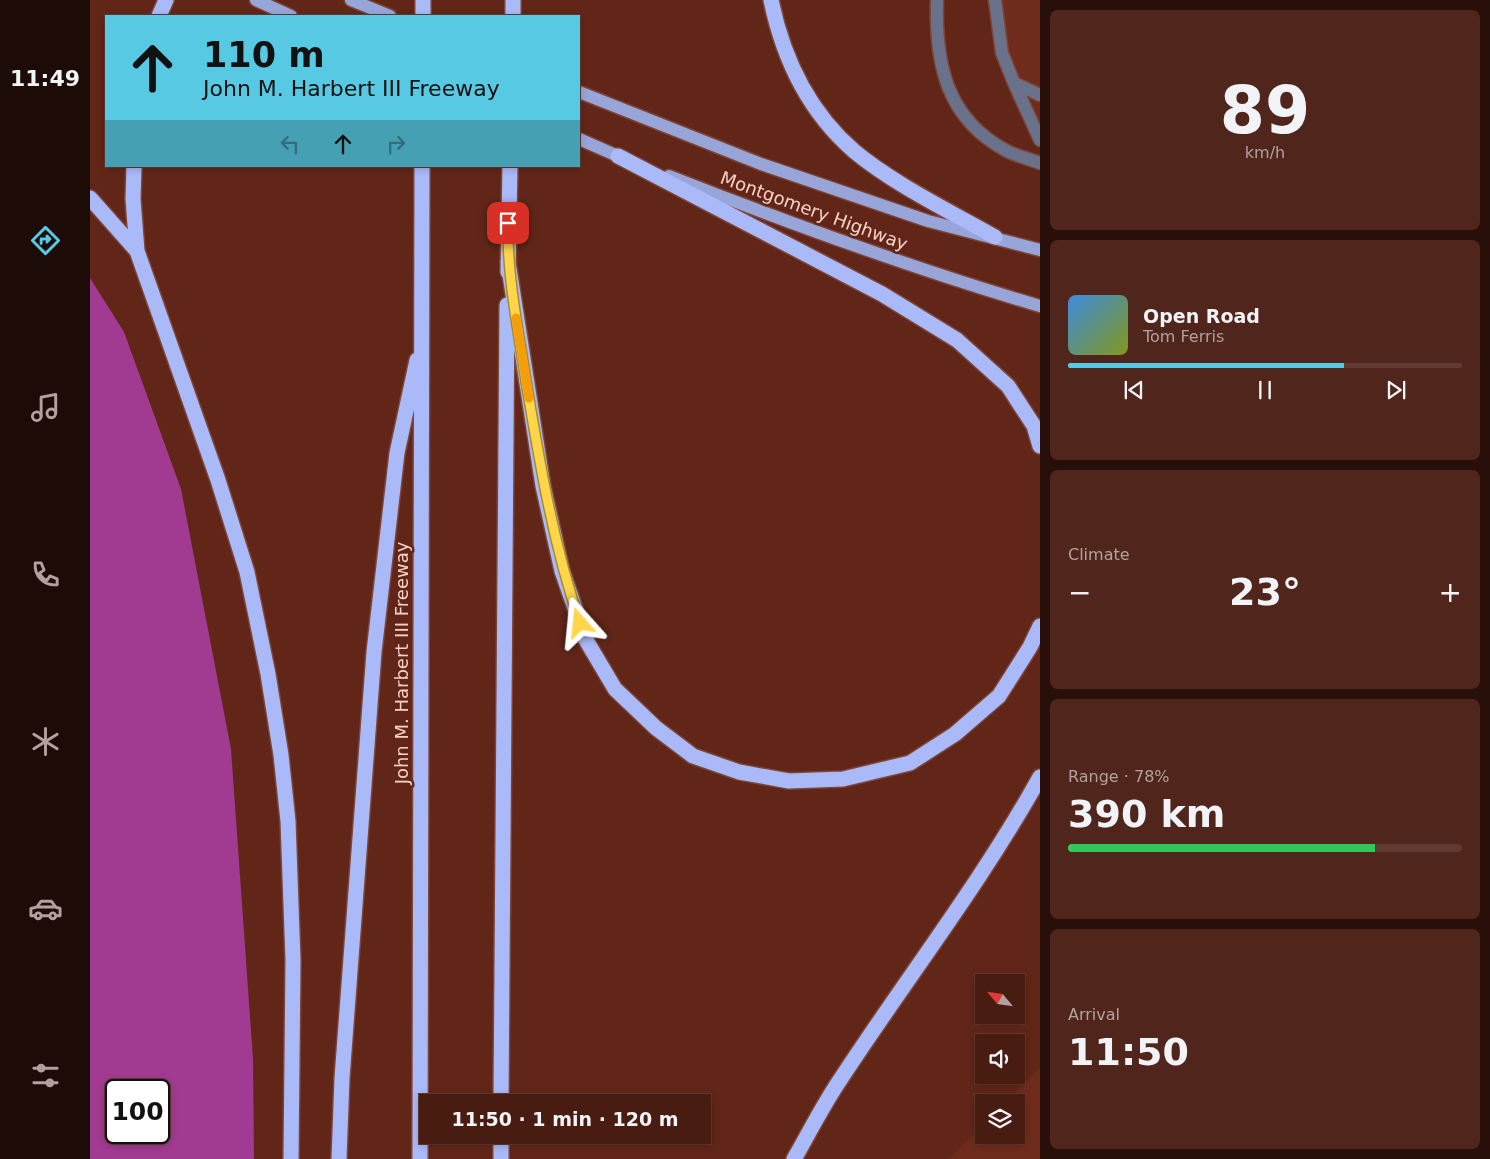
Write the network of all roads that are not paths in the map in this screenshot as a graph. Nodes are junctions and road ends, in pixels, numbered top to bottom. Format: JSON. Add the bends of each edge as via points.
{"nodes":[{"id":1,"x":166,"y":0,"type":"edge"},
{"id":2,"x":256,"y":0,"type":"edge"},
{"id":3,"x":351,"y":0,"type":"edge"},
{"id":4,"x":423,"y":0,"type":"edge"},
{"id":5,"x":514,"y":0,"type":"edge"},
{"id":6,"x":771,"y":0,"type":"edge"},
{"id":7,"x":937,"y":0,"type":"edge"},
{"id":8,"x":995,"y":0,"type":"edge"},
{"id":9,"x":159,"y":15,"type":"edge"},
{"id":10,"x":289,"y":15,"type":"edge"},
{"id":11,"x":388,"y":15,"type":"edge"},
{"id":12,"x":423,"y":15,"type":"edge"},
{"id":13,"x":513,"y":15,"type":"edge"},
{"id":14,"x":1014,"y":83,"type":"junction"},
{"id":15,"x":580,"y":92,"type":"edge"},
{"id":16,"x":1040,"y":95,"type":"edge"},
{"id":17,"x":580,"y":139,"type":"edge"},
{"id":18,"x":1040,"y":140,"type":"edge"},
{"id":19,"x":618,"y":156,"type":"junction"},
{"id":20,"x":1040,"y":163,"type":"edge"},
{"id":21,"x":134,"y":167,"type":"edge"},
{"id":22,"x":422,"y":167,"type":"edge"},
{"id":23,"x":510,"y":167,"type":"edge"},
{"id":24,"x":90,"y":198,"type":"edge"},
{"id":25,"x":995,"y":237,"type":"junction"},
{"id":26,"x":1040,"y":250,"type":"edge"},
{"id":27,"x":137,"y":252,"type":"junction"},
{"id":28,"x":508,"y":262,"type":"junction"},
{"id":29,"x":1040,"y":306,"type":"edge"},
{"id":30,"x":423,"y":327,"type":"junction"},
{"id":31,"x":1040,"y":446,"type":"edge"},
{"id":32,"x":1040,"y":626,"type":"edge"},
{"id":33,"x":1040,"y":777,"type":"edge"},
{"id":34,"x":501,"y":1094,"type":"edge"},
{"id":35,"x":501,"y":1144,"type":"edge"},
{"id":36,"x":291,"y":1159,"type":"edge"},
{"id":37,"x":339,"y":1159,"type":"edge"},
{"id":38,"x":420,"y":1159,"type":"edge"},
{"id":39,"x":501,"y":1159,"type":"edge"},
{"id":40,"x":794,"y":1159,"type":"edge"}],
"edges":[{"from":1,"to":9,"type":"highway"},
{"from":2,"to":10,"type":"main road"},
{"from":3,"to":11,"type":"main road"},
{"from":4,"to":12,"type":"highway"},
{"from":5,"to":13,"type":"highway"},
{"from":6,"to":25,"type":"highway","via":[[778,32],[795,76],[822,118],[854,151],[878,168]]},
{"from":7,"to":20,"type":"street","via":[[939,61],[944,79],[964,117],[984,136],[1008,151]]},
{"from":8,"to":14,"type":"street","via":[[1002,53]]},
{"from":14,"to":16,"type":"street"},
{"from":14,"to":18,"type":"street"},
{"from":15,"to":25,"type":"main road","name":"Montgomery Highway","via":[[770,167],[928,221]]},
{"from":17,"to":19,"type":"main road","name":"Montgomery Highway"},
{"from":19,"to":29,"type":"main road","name":"Montgomery Highway","via":[[748,207],[953,280]]},
{"from":19,"to":31,"type":"highway","via":[[882,294],[957,340],[1008,386],[1034,426]]},
{"from":21,"to":27,"type":"highway"},
{"from":22,"to":30,"type":"highway","name":"John M. Harbert III Freeway"},
{"from":23,"to":28,"type":"highway"},
{"from":24,"to":27,"type":"highway"},
{"from":25,"to":26,"type":"main road","name":"Montgomery Highway"},
{"from":27,"to":36,"type":"highway","via":[[244,563],[268,674],[288,821],[293,960]]},
{"from":28,"to":32,"type":"highway","via":[[543,486],[562,571],[586,640],[615,689],[656,728],[693,756],[739,772],[789,781],[843,779],[910,763],[955,734],[999,696]]},
{"from":28,"to":34,"type":"highway"},
{"from":30,"to":37,"type":"highway","via":[[397,453],[374,652],[342,1078]]},
{"from":30,"to":38,"type":"highway","name":"John M. Harbert III Freeway"},
{"from":33,"to":40,"type":"highway","via":[[1016,821],[958,910],[838,1082]]},
{"from":35,"to":39,"type":"highway"}]}
